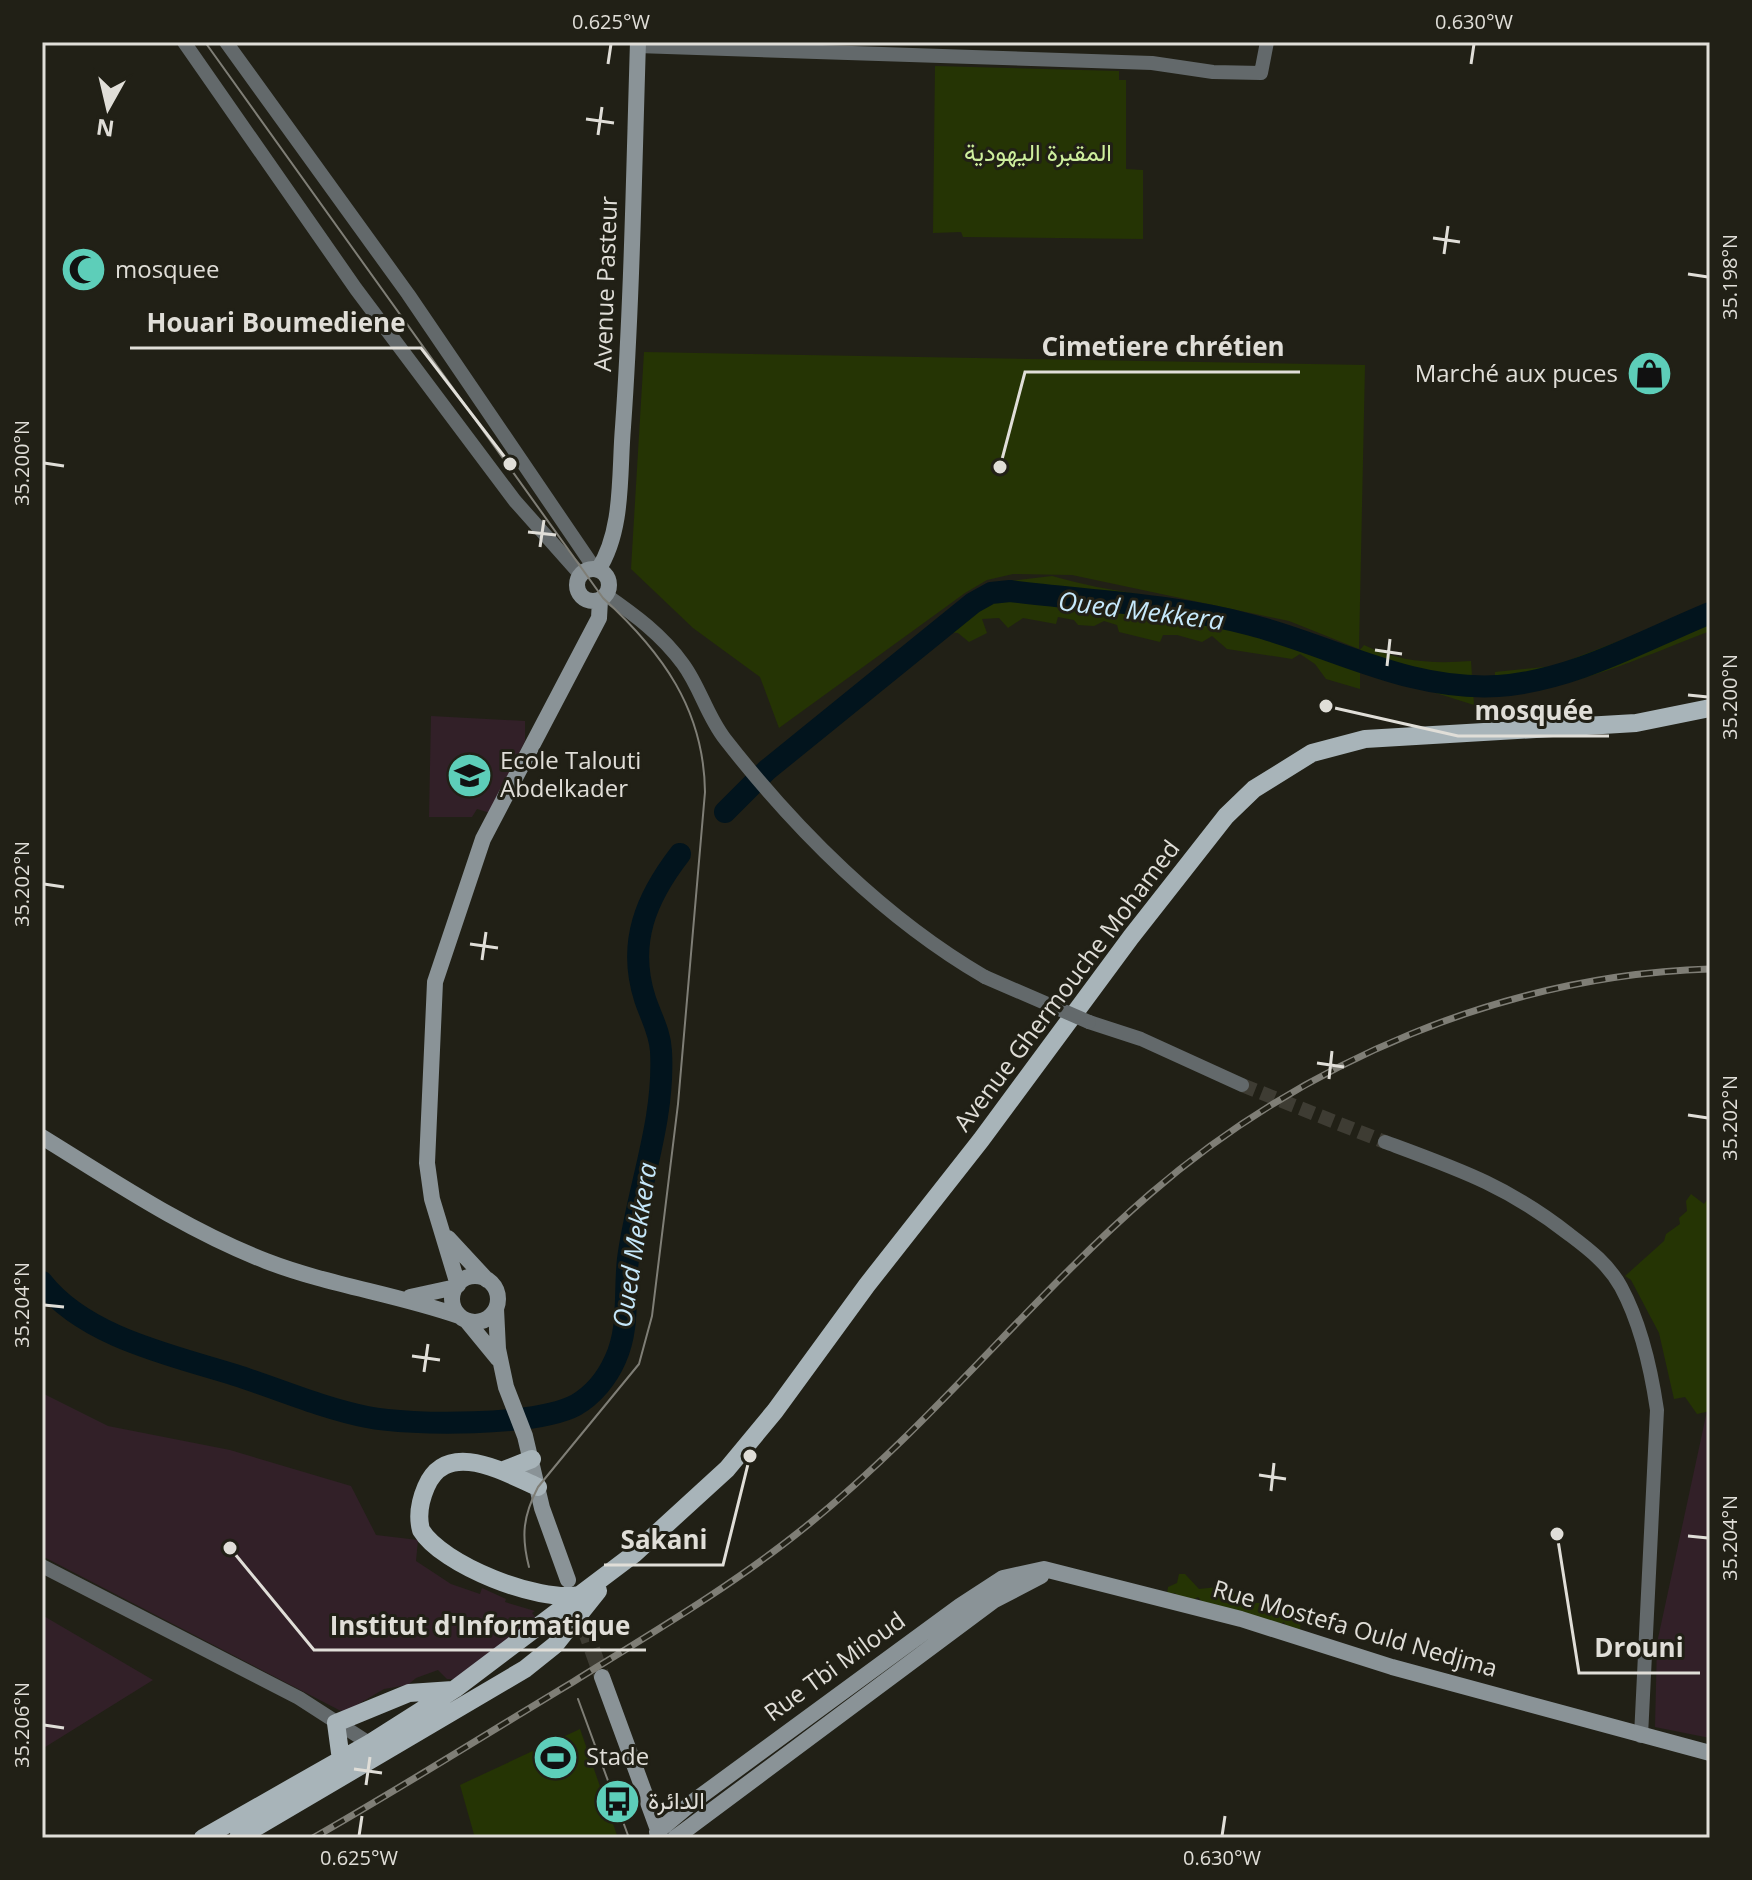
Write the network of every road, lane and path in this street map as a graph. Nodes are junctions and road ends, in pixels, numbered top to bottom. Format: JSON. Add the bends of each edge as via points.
{"nodes":[{"id":1,"x":184,"y":42,"type":"edge"},
{"id":2,"x":226,"y":42,"type":"edge"},
{"id":3,"x":1267,"y":42,"type":"edge"},
{"id":4,"x":638,"y":44,"type":"edge"},
{"id":5,"x":599,"y":584,"type":"junction"},
{"id":6,"x":1710,"y":708,"type":"edge"},
{"id":7,"x":1242,"y":1085,"type":"tunnel mouth"},
{"id":8,"x":42,"y":1137,"type":"edge"},
{"id":9,"x":1385,"y":1142,"type":"tunnel mouth"},
{"id":10,"x":443,"y":1230,"type":"junction"},
{"id":11,"x":487,"y":1280,"type":"junction"},
{"id":12,"x":457,"y":1286,"type":"junction"},
{"id":13,"x":404,"y":1298,"type":"junction"},
{"id":14,"x":496,"y":1309,"type":"junction"},
{"id":15,"x":462,"y":1318,"type":"junction"},
{"id":16,"x":500,"y":1362,"type":"junction"},
{"id":17,"x":532,"y":1459,"type":"junction"},
{"id":18,"x":504,"y":1470,"type":"junction"},
{"id":19,"x":538,"y":1487,"type":"junction"},
{"id":20,"x":42,"y":1566,"type":"edge"},
{"id":21,"x":615,"y":1570,"type":"junction"},
{"id":22,"x":1054,"y":1572,"type":"junction"},
{"id":23,"x":568,"y":1580,"type":"dead end"},
{"id":24,"x":536,"y":1594,"type":"junction"},
{"id":25,"x":582,"y":1595,"type":"junction"},
{"id":26,"x":554,"y":1613,"type":"junction"},
{"id":27,"x":602,"y":1677,"type":"tunnel mouth"},
{"id":28,"x":455,"y":1689,"type":"junction"},
{"id":29,"x":453,"y":1712,"type":"junction"},
{"id":30,"x":336,"y":1723,"type":"junction"},
{"id":31,"x":1641,"y":1736,"type":"junction"},
{"id":32,"x":377,"y":1748,"type":"junction"},
{"id":33,"x":1710,"y":1753,"type":"edge"},
{"id":34,"x":341,"y":1760,"type":"junction"},
{"id":35,"x":659,"y":1835,"type":"edge"},
{"id":36,"x":203,"y":1838,"type":"edge"},
{"id":37,"x":238,"y":1838,"type":"edge"},
{"id":38,"x":675,"y":1838,"type":"edge"}],
"edges":[{"from":1,"to":5,"type":"street","via":[[356,289],[515,501]]},
{"from":2,"to":5,"type":"street","via":[[408,294]]},
{"from":3,"to":4,"type":"street","via":[[1261,73],[1152,63]]},
{"from":4,"to":5,"type":"main road","name":"Avenue Pasteur","via":[[616,556]]},
{"from":5,"to":7,"type":"street","bridge":true,"via":[[683,664],[730,745],[766,787],[908,926],[985,977]]},
{"from":5,"to":10,"type":"main road","name":"Avenue Pasteur","via":[[592,631],[483,839],[441,955],[435,982],[427,1163]]},
{"from":6,"to":21,"type":"main road","name":"Avenue Ghermouche Mohamed","via":[[1636,723],[1365,739],[1312,753],[1254,789],[1226,816],[1131,937],[751,1441]]},
{"from":8,"to":13,"type":"main road","via":[[218,1241],[313,1276]]},
{"from":9,"to":31,"type":"street","via":[[1473,1175],[1533,1206],[1601,1259],[1621,1287],[1653,1379],[1657,1410]]},
{"from":10,"to":11,"type":"main road"},
{"from":10,"to":12,"type":"main road"},
{"from":11,"to":12,"type":"main road","via":[[471,1277]]},
{"from":11,"to":14,"type":"main road","via":[[496,1291]]},
{"from":12,"to":13,"type":"main road"},
{"from":12,"to":15,"type":"main road","via":[[452,1302]]},
{"from":13,"to":15,"type":"main road"},
{"from":14,"to":15,"type":"main road","via":[[480,1322]]},
{"from":14,"to":16,"type":"main road"},
{"from":15,"to":16,"type":"main road"},
{"from":16,"to":17,"type":"main road"},
{"from":17,"to":18,"type":"main road"},
{"from":17,"to":19,"type":"main road"},
{"from":18,"to":19,"type":"main road"},
{"from":18,"to":24,"type":"main road","via":[[466,1461],[440,1469],[421,1497],[419,1521],[443,1554]]},
{"from":19,"to":23,"type":"main road"},
{"from":20,"to":30,"type":"street","via":[[299,1698]]},
{"from":21,"to":25,"type":"main road"},
{"from":21,"to":29,"type":"main road","via":[[547,1653]]},
{"from":22,"to":31,"type":"main road","name":"Rue Mostefa Ould Nedjma","via":[[1241,1619]]},
{"from":22,"to":35,"type":"main road","name":"Rue Tbi Miloud","via":[[1020,1572],[982,1590],[694,1801]]},
{"from":22,"to":38,"type":"main road","via":[[993,1601]]},
{"from":24,"to":25,"type":"main road"},
{"from":24,"to":26,"type":"main road"},
{"from":25,"to":26,"type":"main road"},
{"from":26,"to":28,"type":"main road"},
{"from":26,"to":29,"type":"main road","via":[[554,1625],[543,1641]]},
{"from":27,"to":35,"type":"main road"},
{"from":28,"to":30,"type":"main road","via":[[409,1693]]},
{"from":28,"to":32,"type":"main road"},
{"from":29,"to":32,"type":"main road"},
{"from":30,"to":32,"type":"street"},
{"from":30,"to":34,"type":"main road"},
{"from":31,"to":33,"type":"main road","name":"Rue Mostefa Ould Nedjma"},
{"from":32,"to":34,"type":"main road"},
{"from":32,"to":37,"type":"main road"},
{"from":34,"to":36,"type":"main road"}]}
